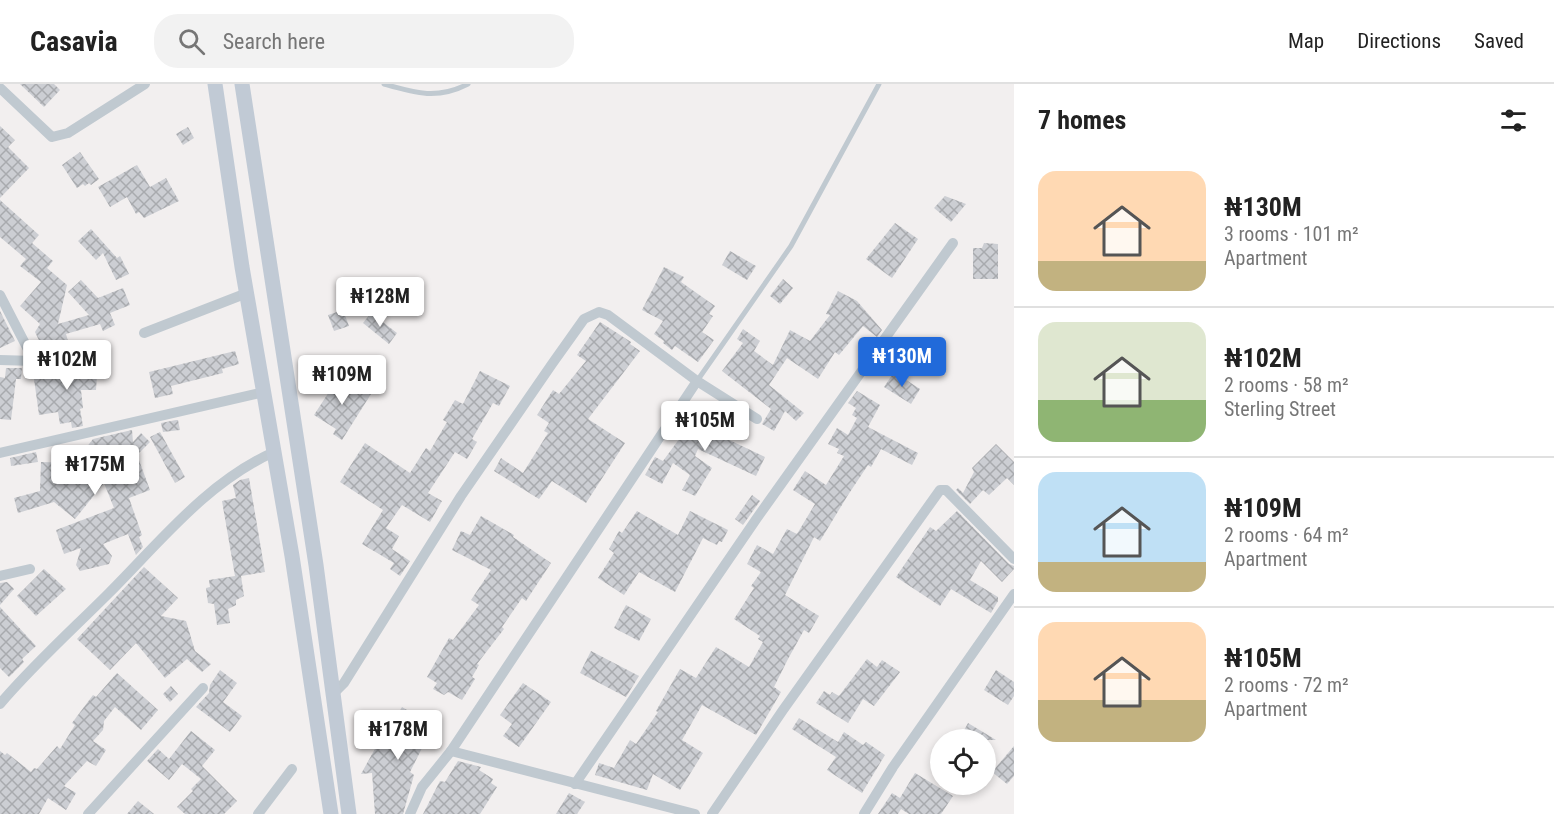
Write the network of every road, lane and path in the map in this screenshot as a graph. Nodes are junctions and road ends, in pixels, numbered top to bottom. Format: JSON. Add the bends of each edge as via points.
{"nodes":[{"id":1,"x":145,"y":84,"type":"edge"},
{"id":2,"x":215,"y":84,"type":"edge"},
{"id":3,"x":242,"y":84,"type":"edge"},
{"id":4,"x":384,"y":84,"type":"edge"},
{"id":5,"x":468,"y":84,"type":"edge"},
{"id":6,"x":879,"y":84,"type":"edge"},
{"id":7,"x":0,"y":88,"type":"edge"},
{"id":8,"x":953,"y":243,"type":"dead end"},
{"id":9,"x":247,"y":293,"type":"junction"},
{"id":10,"x":0,"y":295,"type":"edge"},
{"id":11,"x":144,"y":333,"type":"dead end"},
{"id":12,"x":62,"y":354,"type":"dead end"},
{"id":13,"x":0,"y":360,"type":"edge"},
{"id":14,"x":34,"y":361,"type":"junction"},
{"id":15,"x":697,"y":381,"type":"junction"},
{"id":16,"x":264,"y":392,"type":"junction"},
{"id":17,"x":757,"y":419,"type":"dead end"},
{"id":18,"x":274,"y":452,"type":"junction"},
{"id":19,"x":0,"y":453,"type":"edge"},
{"id":20,"x":1014,"y":559,"type":"edge"},
{"id":21,"x":30,"y":569,"type":"dead end"},
{"id":22,"x":0,"y":576,"type":"edge"},
{"id":23,"x":1014,"y":594,"type":"edge"},
{"id":24,"x":203,"y":688,"type":"dead end"},
{"id":25,"x":332,"y":695,"type":"junction"},
{"id":26,"x":0,"y":704,"type":"edge"},
{"id":27,"x":451,"y":751,"type":"junction"},
{"id":28,"x":292,"y":769,"type":"dead end"},
{"id":29,"x":575,"y":784,"type":"junction"},
{"id":30,"x":88,"y":814,"type":"edge"},
{"id":31,"x":258,"y":814,"type":"edge"},
{"id":32,"x":331,"y":814,"type":"edge"},
{"id":33,"x":349,"y":814,"type":"edge"},
{"id":34,"x":410,"y":814,"type":"edge"},
{"id":35,"x":695,"y":814,"type":"edge"},
{"id":36,"x":712,"y":814,"type":"edge"},
{"id":37,"x":864,"y":814,"type":"edge"}],
"edges":[{"from":1,"to":7,"type":"street","via":[[68,134],[52,137]]},
{"from":2,"to":9,"type":"main road"},
{"from":3,"to":25,"type":"main road","via":[[316,565]]},
{"from":4,"to":5,"type":"lane","via":[[428,95]]},
{"from":6,"to":15,"type":"lane","via":[[791,246]]},
{"from":8,"to":29,"type":"street","via":[[757,518]]},
{"from":9,"to":11,"type":"street"},
{"from":9,"to":16,"type":"main road"},
{"from":10,"to":14,"type":"street"},
{"from":12,"to":14,"type":"street"},
{"from":13,"to":14,"type":"street"},
{"from":15,"to":17,"type":"street"},
{"from":15,"to":25,"type":"street","via":[[608,315],[599,312],[584,319],[461,496],[344,683]]},
{"from":15,"to":27,"type":"street"},
{"from":16,"to":18,"type":"main road"},
{"from":16,"to":19,"type":"street"},
{"from":18,"to":26,"type":"street","via":[[243,468],[196,504]]},
{"from":18,"to":32,"type":"main road"},
{"from":20,"to":36,"type":"street","via":[[946,490],[940,490]]},
{"from":21,"to":22,"type":"street"},
{"from":23,"to":37,"type":"street"},
{"from":24,"to":30,"type":"street"},
{"from":25,"to":33,"type":"main road"},
{"from":27,"to":29,"type":"street"},
{"from":27,"to":34,"type":"street","via":[[422,787]]},
{"from":28,"to":31,"type":"street"},
{"from":29,"to":35,"type":"street"}]}
